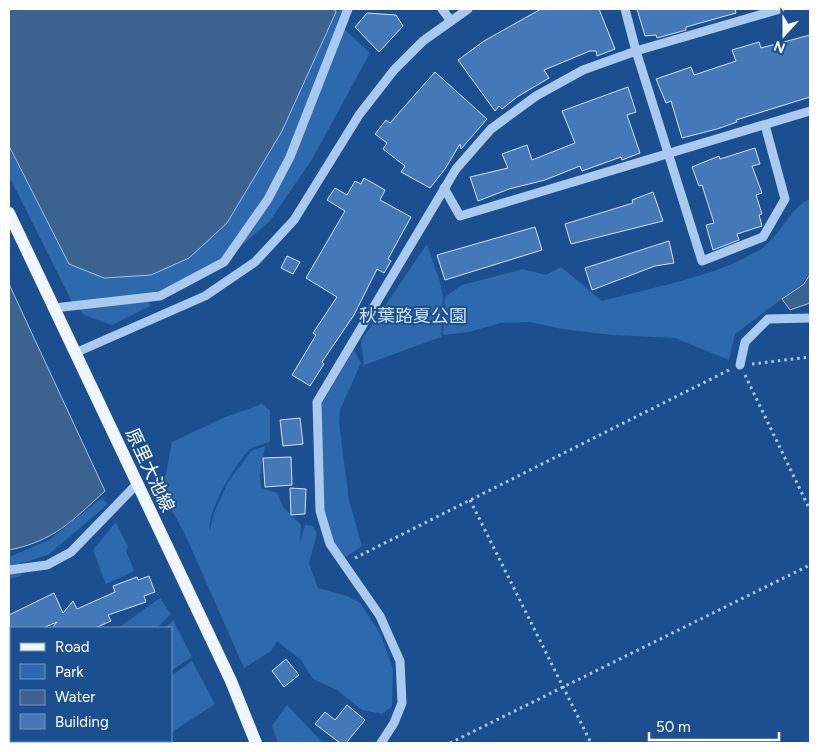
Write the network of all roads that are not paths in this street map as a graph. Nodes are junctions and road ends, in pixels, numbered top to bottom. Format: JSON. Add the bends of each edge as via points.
{"nodes":[{"id":1,"x":348,"y":9,"type":"edge"},
{"id":2,"x":442,"y":9,"type":"edge"},
{"id":3,"x":468,"y":9,"type":"edge"},
{"id":4,"x":625,"y":9,"type":"edge"},
{"id":5,"x":780,"y":9,"type":"edge"},
{"id":6,"x":451,"y":21,"type":"junction"},
{"id":7,"x":636,"y":52,"type":"junction"},
{"id":8,"x":810,"y":111,"type":"edge"},
{"id":9,"x":765,"y":125,"type":"junction"},
{"id":10,"x":668,"y":154,"type":"junction"},
{"id":11,"x":444,"y":188,"type":"junction"},
{"id":12,"x":9,"y":213,"type":"edge"},
{"id":13,"x":54,"y":308,"type":"junction"},
{"id":14,"x":810,"y":318,"type":"edge"},
{"id":15,"x":75,"y":353,"type":"junction"},
{"id":16,"x":740,"y":365,"type":"road end"},
{"id":17,"x":137,"y":484,"type":"junction"},
{"id":18,"x":9,"y":570,"type":"edge"},
{"id":19,"x":256,"y":743,"type":"edge"},
{"id":20,"x":381,"y":743,"type":"edge"}],
"edges":[{"from":1,"to":13,"type":"street","via":[[290,157],[268,199],[224,262],[160,296]]},
{"from":2,"to":6,"type":"street"},
{"from":3,"to":6,"type":"street"},
{"from":4,"to":7,"type":"street"},
{"from":5,"to":7,"type":"street"},
{"from":6,"to":15,"type":"street","via":[[423,41],[394,70],[359,115],[294,220],[255,262],[205,296]]},
{"from":7,"to":10,"type":"street"},
{"from":7,"to":11,"type":"street","via":[[583,70],[536,96],[491,129]]},
{"from":8,"to":9,"type":"street"},
{"from":9,"to":10,"type":"street"},
{"from":9,"to":10,"type":"street","via":[[785,199],[763,237],[702,260]]},
{"from":10,"to":11,"type":"street","via":[[460,216]]},
{"from":11,"to":20,"type":"street","via":[[317,402],[320,511],[330,544],[380,616],[400,661],[402,702]]},
{"from":12,"to":13,"type":"main road","name":"原里大池線"},
{"from":13,"to":15,"type":"main road","name":"原里大池線"},
{"from":14,"to":16,"type":"street","via":[[768,319],[745,342]]},
{"from":15,"to":17,"type":"main road","name":"原里大池線"},
{"from":17,"to":18,"type":"street","via":[[70,552],[47,565]]},
{"from":17,"to":19,"type":"main road","name":"原里大池線","via":[[231,681]]}]}
